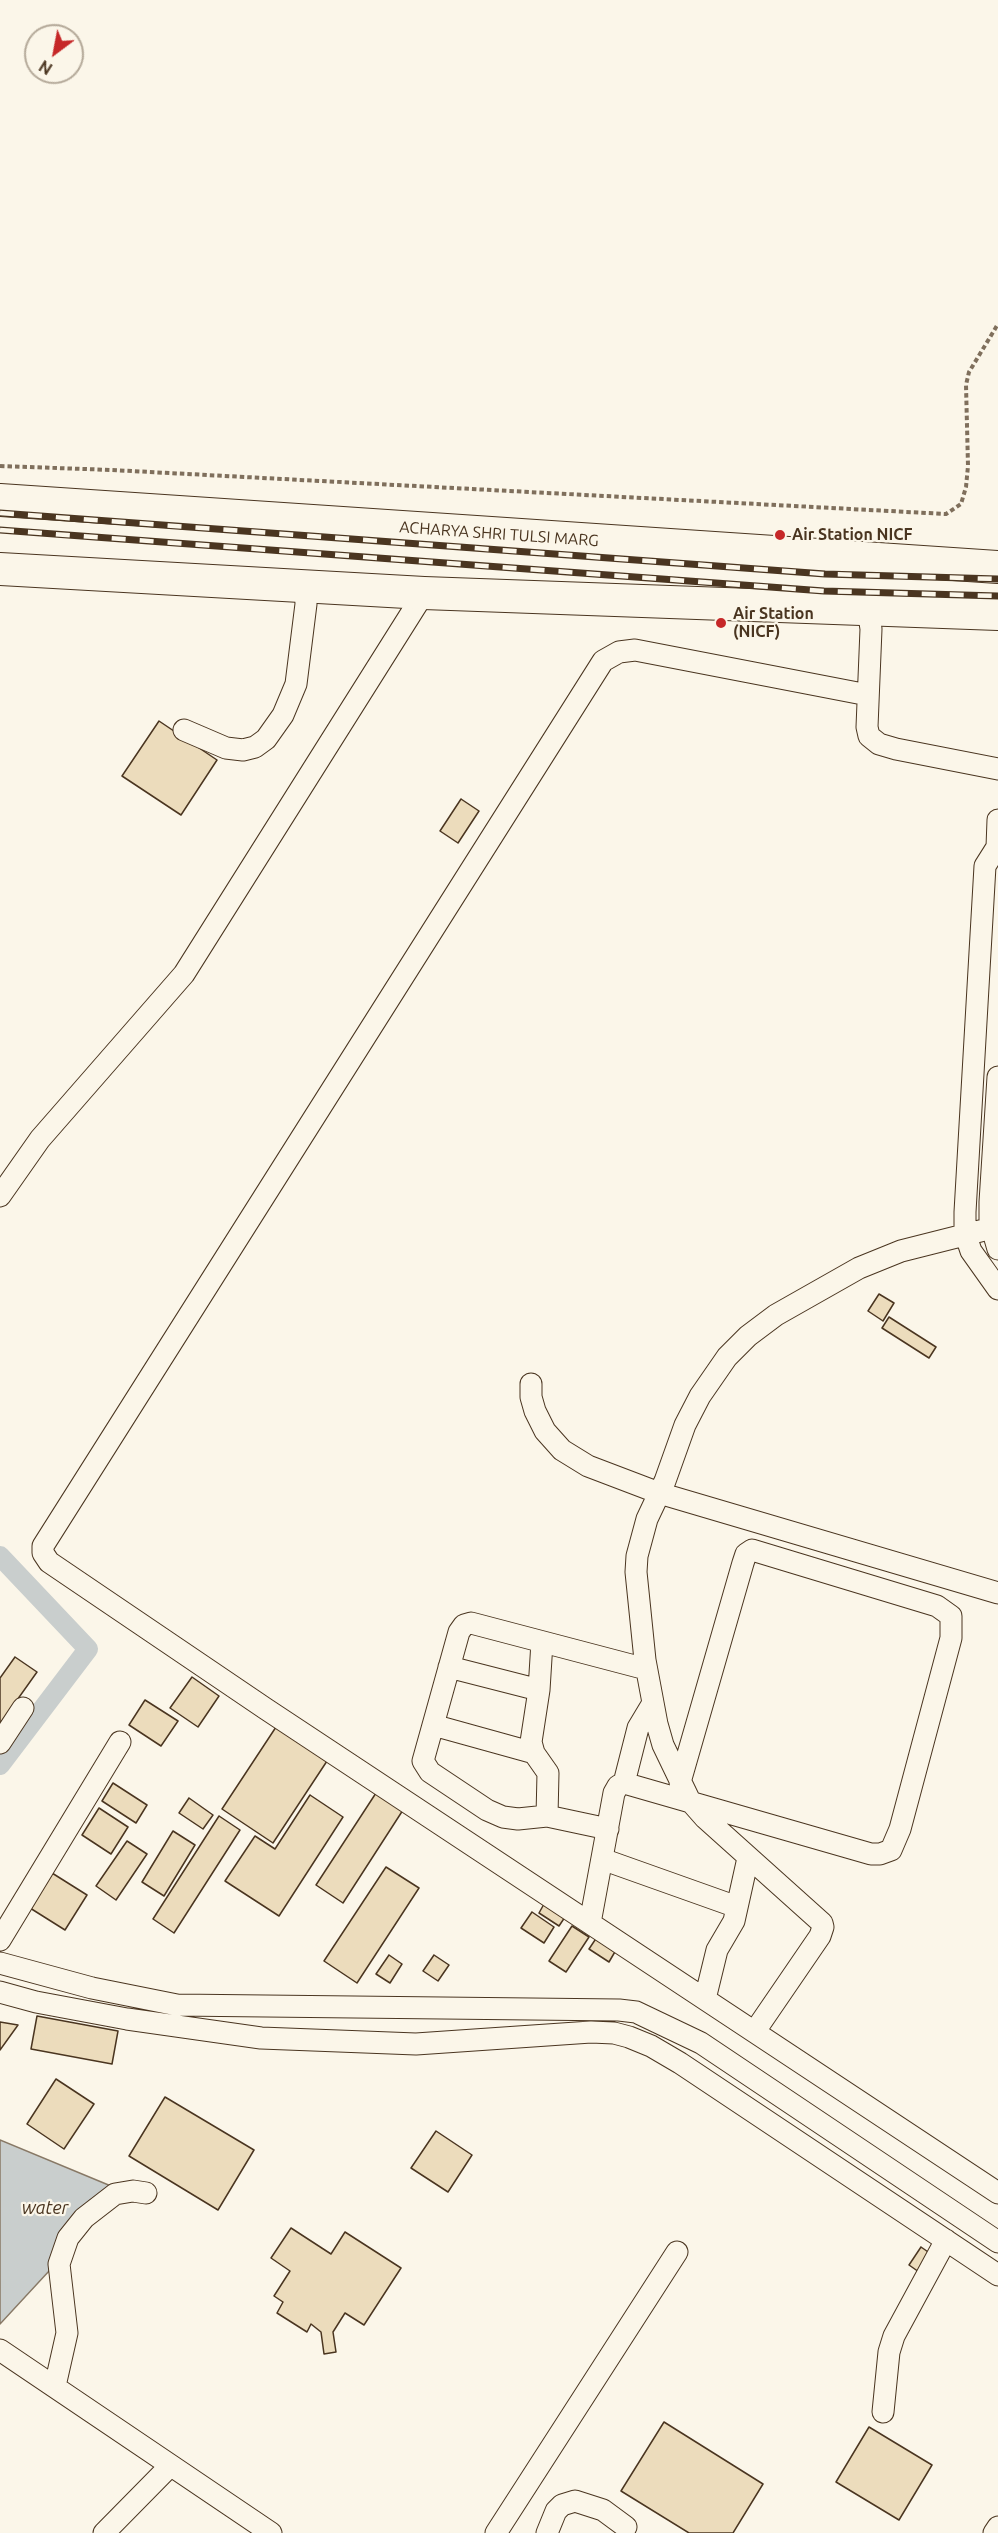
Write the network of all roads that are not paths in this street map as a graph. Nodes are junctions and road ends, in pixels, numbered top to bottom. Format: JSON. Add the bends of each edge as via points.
{"nodes":[{"id":1,"x":0,"y":500,"type":"edge"},
{"id":2,"x":998,"y":567,"type":"edge"},
{"id":3,"x":0,"y":569,"type":"edge"},
{"id":4,"x":305,"y":586,"type":"junction"},
{"id":5,"x":424,"y":593,"type":"junction"},
{"id":6,"x":867,"y":609,"type":"junction"},
{"id":7,"x":998,"y":614,"type":"edge"},
{"id":8,"x":868,"y":695,"type":"junction"},
{"id":9,"x":184,"y":730,"type":"dead end"},
{"id":10,"x":998,"y":769,"type":"edge"},
{"id":11,"x":998,"y":820,"type":"edge"},
{"id":12,"x":997,"y":847,"type":"edge"},
{"id":13,"x":998,"y":1088,"type":"edge"},
{"id":14,"x":0,"y":1196,"type":"edge"},
{"id":15,"x":992,"y":1228,"type":"junction"},
{"id":16,"x":965,"y":1233,"type":"junction"},
{"id":17,"x":998,"y":1249,"type":"edge"},
{"id":18,"x":998,"y":1289,"type":"edge"},
{"id":19,"x":531,"y":1384,"type":"dead end"},
{"id":20,"x":659,"y":1493,"type":"junction"},
{"id":21,"x":998,"y":1593,"type":"edge"},
{"id":22,"x":542,"y":1642,"type":"junction"},
{"id":23,"x":449,"y":1667,"type":"junction"},
{"id":24,"x":646,"y":1669,"type":"junction"},
{"id":25,"x":539,"y":1690,"type":"junction"},
{"id":26,"x":653,"y":1703,"type":"junction"},
{"id":27,"x":23,"y":1708,"type":"dead end"},
{"id":28,"x":433,"y":1725,"type":"junction"},
{"id":29,"x":120,"y":1742,"type":"dead end"},
{"id":30,"x":0,"y":1743,"type":"edge"},
{"id":31,"x":534,"y":1753,"type":"junction"},
{"id":32,"x":624,"y":1783,"type":"junction"},
{"id":33,"x":685,"y":1791,"type":"junction"},
{"id":34,"x":547,"y":1816,"type":"junction"},
{"id":35,"x":608,"y":1829,"type":"junction"},
{"id":36,"x":748,"y":1858,"type":"junction"},
{"id":37,"x":602,"y":1859,"type":"junction"},
{"id":38,"x":737,"y":1907,"type":"junction"},
{"id":39,"x":590,"y":1923,"type":"junction"},
{"id":40,"x":0,"y":1940,"type":"edge"},
{"id":41,"x":0,"y":1963,"type":"edge"},
{"id":42,"x":0,"y":1992,"type":"edge"},
{"id":43,"x":705,"y":1999,"type":"junction"},
{"id":44,"x":755,"y":2031,"type":"junction"},
{"id":45,"x":146,"y":2193,"type":"dead end"},
{"id":46,"x":998,"y":2193,"type":"edge"},
{"id":47,"x":946,"y":2240,"type":"junction"},
{"id":48,"x":998,"y":2242,"type":"edge"},
{"id":49,"x":677,"y":2252,"type":"dead end"},
{"id":50,"x":998,"y":2275,"type":"edge"},
{"id":51,"x":0,"y":2350,"type":"edge"},
{"id":52,"x":55,"y":2386,"type":"junction"},
{"id":53,"x":883,"y":2412,"type":"dead end"},
{"id":54,"x":170,"y":2466,"type":"junction"},
{"id":55,"x":626,"y":2527,"type":"dead end"},
{"id":56,"x":998,"y":2527,"type":"edge"},
{"id":57,"x":104,"y":2533,"type":"edge"},
{"id":58,"x":272,"y":2533,"type":"edge"},
{"id":59,"x":496,"y":2533,"type":"edge"},
{"id":60,"x":547,"y":2533,"type":"edge"},
{"id":61,"x":994,"y":2533,"type":"edge"}],
"edges":[{"from":1,"to":2,"type":"highway","name":"ACHARYA SHRI TULSI MARG"},
{"from":3,"to":4,"type":"highway"},
{"from":4,"to":5,"type":"highway"},
{"from":4,"to":9,"type":"street","via":[[296,684],[284,715],[266,739],[243,750],[215,744]]},
{"from":5,"to":6,"type":"highway"},
{"from":5,"to":14,"type":"street","via":[[184,974],[40,1138]]},
{"from":6,"to":7,"type":"highway"},
{"from":6,"to":8,"type":"street"},
{"from":8,"to":10,"type":"street","via":[[869,736],[879,744]]},
{"from":8,"to":39,"type":"street","via":[[635,650],[619,652],[603,661],[42,1549],[49,1562]]},
{"from":11,"to":12,"type":"street"},
{"from":12,"to":16,"type":"street","via":[[985,866]]},
{"from":13,"to":15,"type":"street","via":[[990,1202]]},
{"from":15,"to":16,"type":"street"},
{"from":15,"to":17,"type":"street"},
{"from":16,"to":18,"type":"street","via":[[971,1251]]},
{"from":16,"to":20,"type":"street","via":[[859,1268],[776,1315],[748,1336],[700,1396]]},
{"from":19,"to":20,"type":"street","via":[[540,1423],[562,1450],[588,1466]]},
{"from":20,"to":21,"type":"street"},
{"from":20,"to":24,"type":"street","via":[[647,1519],[637,1564]]},
{"from":22,"to":23,"type":"street","via":[[471,1623],[459,1632]]},
{"from":22,"to":24,"type":"street"},
{"from":22,"to":25,"type":"street"},
{"from":23,"to":25,"type":"street"},
{"from":23,"to":28,"type":"street"},
{"from":24,"to":26,"type":"street"},
{"from":25,"to":31,"type":"street","via":[[532,1728]]},
{"from":26,"to":32,"type":"street","via":[[638,1728]]},
{"from":26,"to":33,"type":"street","via":[[663,1745]]},
{"from":27,"to":30,"type":"street"},
{"from":28,"to":31,"type":"street"},
{"from":28,"to":34,"type":"street","via":[[423,1761],[430,1772],[503,1817]]},
{"from":29,"to":40,"type":"street"},
{"from":31,"to":34,"type":"street","via":[[548,1773]]},
{"from":32,"to":33,"type":"street"},
{"from":32,"to":35,"type":"street","via":[[614,1794]]},
{"from":33,"to":33,"type":"street","via":[[743,1563],[752,1550],[937,1606],[951,1616],[951,1638],[900,1829],[888,1852],[871,1854]]},
{"from":33,"to":36,"type":"street","via":[[705,1818]]},
{"from":34,"to":35,"type":"street"},
{"from":35,"to":37,"type":"street"},
{"from":36,"to":38,"type":"street"},
{"from":36,"to":44,"type":"street","via":[[822,1923],[823,1930]]},
{"from":37,"to":38,"type":"street"},
{"from":37,"to":39,"type":"street"},
{"from":38,"to":43,"type":"street","via":[[717,1950]]},
{"from":39,"to":43,"type":"street"},
{"from":41,"to":48,"type":"street","via":[[92,1988],[177,2005],[636,2012],[701,2043]]},
{"from":42,"to":47,"type":"street","via":[[127,2019],[261,2038],[416,2044],[614,2033],[651,2046],[680,2063]]},
{"from":43,"to":44,"type":"street"},
{"from":44,"to":46,"type":"street"},
{"from":45,"to":52,"type":"street","via":[[116,2194],[84,2218],[68,2238],[59,2264],[67,2332]]},
{"from":47,"to":50,"type":"street"},
{"from":47,"to":53,"type":"street","via":[[894,2336]]},
{"from":49,"to":59,"type":"street"},
{"from":51,"to":52,"type":"street"},
{"from":52,"to":54,"type":"street"},
{"from":54,"to":57,"type":"street"},
{"from":54,"to":58,"type":"street"},
{"from":55,"to":60,"type":"street","via":[[603,2510],[575,2501],[561,2505]]},
{"from":56,"to":61,"type":"street"}]}
